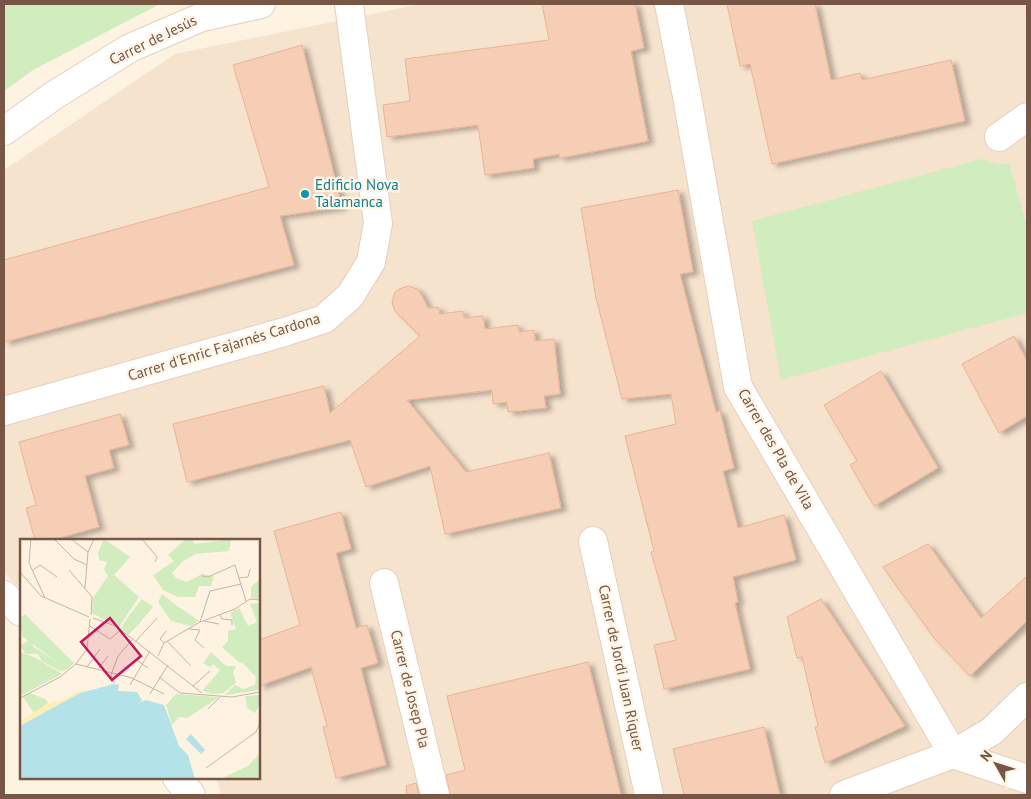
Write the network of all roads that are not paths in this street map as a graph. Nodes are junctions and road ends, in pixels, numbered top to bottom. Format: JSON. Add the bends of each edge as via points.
{"nodes":[{"id":1,"x":261,"y":4,"type":"edge"},
{"id":2,"x":349,"y":4,"type":"edge"},
{"id":3,"x":669,"y":4,"type":"edge"},
{"id":4,"x":1027,"y":117,"type":"edge"},
{"id":5,"x":4,"y":131,"type":"edge"},
{"id":6,"x":999,"y":137,"type":"dead end"},
{"id":7,"x":4,"y":411,"type":"edge"},
{"id":8,"x":593,"y":541,"type":"dead end"},
{"id":9,"x":384,"y":583,"type":"dead end"},
{"id":10,"x":4,"y":595,"type":"edge"},
{"id":11,"x":20,"y":611,"type":"edge"},
{"id":12,"x":1027,"y":697,"type":"edge"},
{"id":13,"x":953,"y":754,"type":"junction"},
{"id":14,"x":178,"y":779,"type":"edge"},
{"id":15,"x":1027,"y":779,"type":"edge"},
{"id":16,"x":191,"y":795,"type":"edge"},
{"id":17,"x":435,"y":795,"type":"edge"},
{"id":18,"x":649,"y":795,"type":"edge"},
{"id":19,"x":844,"y":795,"type":"edge"}],
"edges":[{"from":1,"to":5,"type":"street","name":"Carrer de Jesús","via":[[202,17],[130,48]]},
{"from":2,"to":7,"type":"street","name":"Carrer d'Enric Fajarnés Cardona","via":[[378,223],[372,262],[350,296],[324,319],[315,322]]},
{"from":3,"to":13,"type":"street","name":"Carrer des Pla de Vila","via":[[738,387]]},
{"from":4,"to":6,"type":"street"},
{"from":8,"to":18,"type":"street","name":"Carrer de Jordi Juan Riquer"},
{"from":9,"to":17,"type":"street","name":"Carrer de Josep Pla"},
{"from":10,"to":11,"type":"street"},
{"from":12,"to":13,"type":"street","via":[[992,731]]},
{"from":13,"to":15,"type":"street"},
{"from":13,"to":19,"type":"street"},
{"from":14,"to":16,"type":"street"}]}
